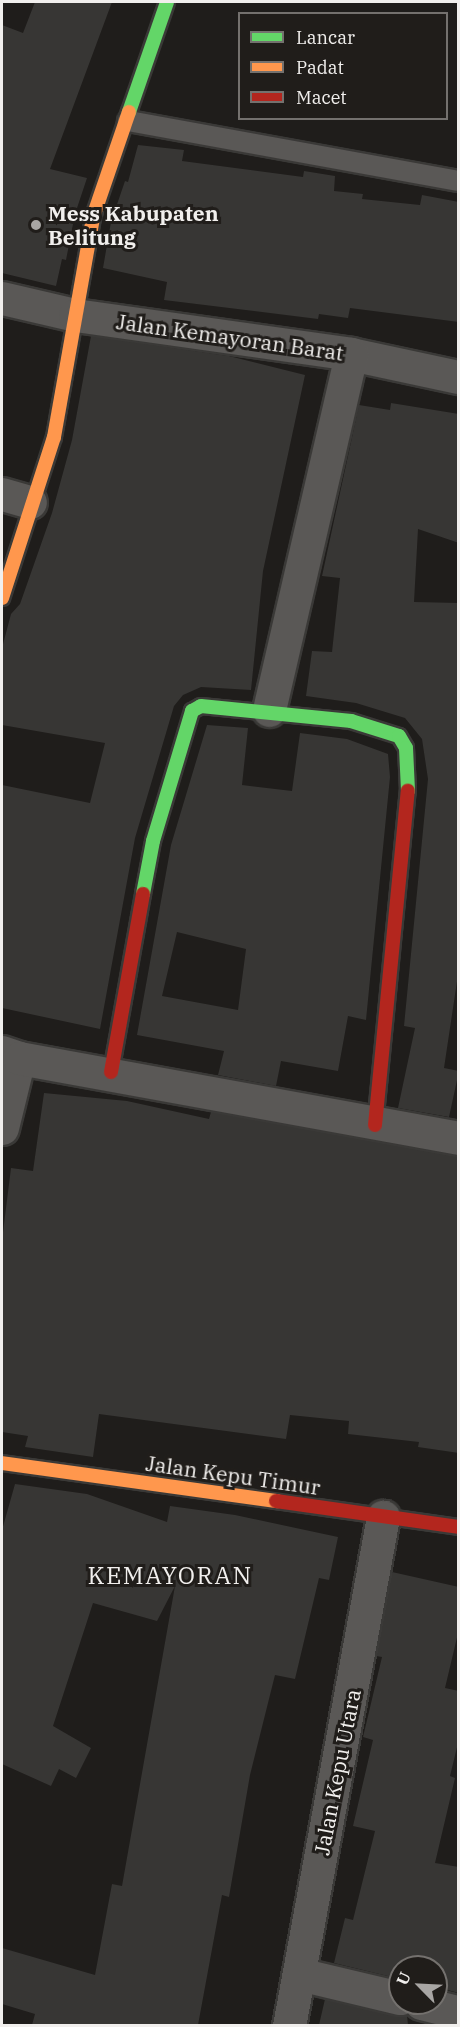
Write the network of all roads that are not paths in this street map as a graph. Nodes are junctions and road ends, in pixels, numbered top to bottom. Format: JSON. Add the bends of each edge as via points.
{"nodes":[{"id":1,"x":167,"y":2,"type":"edge"},
{"id":2,"x":128,"y":121,"type":"junction"},
{"id":3,"x":459,"y":181,"type":"edge"},
{"id":4,"x":2,"y":298,"type":"edge"},
{"id":5,"x":75,"y":315,"type":"junction"},
{"id":6,"x":351,"y":354,"type":"junction"},
{"id":7,"x":459,"y":377,"type":"edge"},
{"id":8,"x":16,"y":498,"type":"edge"},
{"id":9,"x":2,"y":598,"type":"edge"},
{"id":10,"x":268,"y":710,"type":"junction"},
{"id":11,"x":10,"y":1055,"type":"edge"},
{"id":12,"x":111,"y":1072,"type":"junction"},
{"id":13,"x":375,"y":1125,"type":"junction"},
{"id":14,"x":2,"y":1128,"type":"edge"},
{"id":15,"x":459,"y":1138,"type":"edge"},
{"id":16,"x":2,"y":1466,"type":"edge"},
{"id":17,"x":383,"y":1517,"type":"junction"},
{"id":18,"x":459,"y":1527,"type":"edge"},
{"id":19,"x":299,"y":1974,"type":"junction"},
{"id":20,"x":388,"y":1995,"type":"edge"},
{"id":21,"x":289,"y":2025,"type":"edge"}],
"edges":[{"from":1,"to":2,"type":"street"},
{"from":2,"to":3,"type":"lane"},
{"from":2,"to":5,"type":"street","via":[[93,217]]},
{"from":4,"to":5,"type":"street","name":"Jalan Kemayoran Barat"},
{"from":5,"to":6,"type":"street","name":"Jalan Kemayoran Barat"},
{"from":5,"to":8,"type":"street","via":[[54,437]]},
{"from":6,"to":7,"type":"street","name":"Jalan Kemayoran Barat"},
{"from":6,"to":10,"type":"street"},
{"from":8,"to":9,"type":"street"},
{"from":10,"to":12,"type":"street","via":[[201,706],[192,711],[153,841]]},
{"from":10,"to":13,"type":"street","via":[[387,729],[399,736],[406,748],[410,777]]},
{"from":11,"to":12,"type":"street"},
{"from":11,"to":14,"type":"street"},
{"from":12,"to":13,"type":"street"},
{"from":13,"to":15,"type":"street"},
{"from":16,"to":17,"type":"street","name":"Jalan Kepu Timur"},
{"from":17,"to":18,"type":"street","name":"Jalan Kepu Timur"},
{"from":17,"to":19,"type":"street","name":"Jalan Kepu Utara"},
{"from":19,"to":20,"type":"street"},
{"from":19,"to":21,"type":"street","name":"Jalan Kepu Utara"}]}
